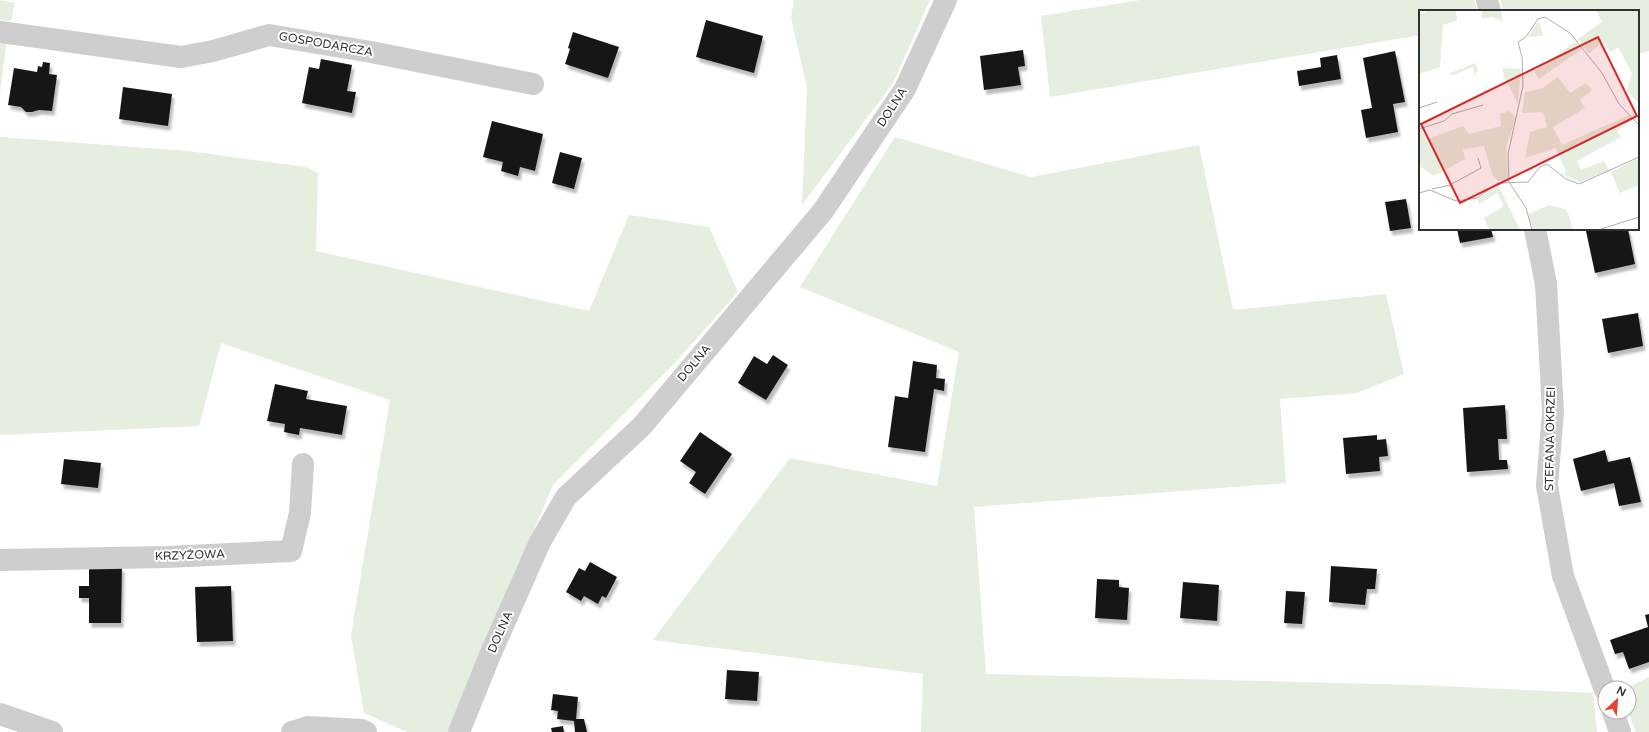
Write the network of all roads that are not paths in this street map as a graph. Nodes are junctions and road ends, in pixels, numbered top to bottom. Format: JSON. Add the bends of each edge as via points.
{"nodes":[{"id":1,"x":946,"y":0,"type":"edge"},
{"id":2,"x":1487,"y":0,"type":"edge"},
{"id":3,"x":1490,"y":10,"type":"edge"},
{"id":4,"x":0,"y":32,"type":"edge"},
{"id":5,"x":533,"y":84,"type":"dead end"},
{"id":6,"x":1535,"y":230,"type":"edge"},
{"id":7,"x":303,"y":464,"type":"dead end"},
{"id":8,"x":0,"y":560,"type":"edge"},
{"id":9,"x":1601,"y":680,"type":"edge"},
{"id":10,"x":0,"y":714,"type":"edge"},
{"id":11,"x":1616,"y":720,"type":"edge"},
{"id":12,"x":52,"y":732,"type":"edge"},
{"id":13,"x":292,"y":732,"type":"edge"},
{"id":14,"x":366,"y":732,"type":"edge"},
{"id":15,"x":459,"y":732,"type":"edge"},
{"id":16,"x":1620,"y":732,"type":"edge"}],
"edges":[{"from":1,"to":15,"type":"street","name":"DOLNA","via":[[905,89],[823,211],[642,426],[566,497],[537,549]]},
{"from":2,"to":3,"type":"street"},
{"from":4,"to":5,"type":"street","name":"GOSPODARCZA","via":[[182,57],[270,35]]},
{"from":6,"to":9,"type":"street","name":"STEFANA OKRZEI","via":[[1546,284],[1553,405],[1547,486],[1563,576]]},
{"from":7,"to":8,"type":"street","name":"KRZYŻOWA","via":[[300,513],[291,551],[167,557]]},
{"from":10,"to":12,"type":"street"},
{"from":11,"to":16,"type":"street"},
{"from":13,"to":14,"type":"street","via":[[308,727]]}]}
